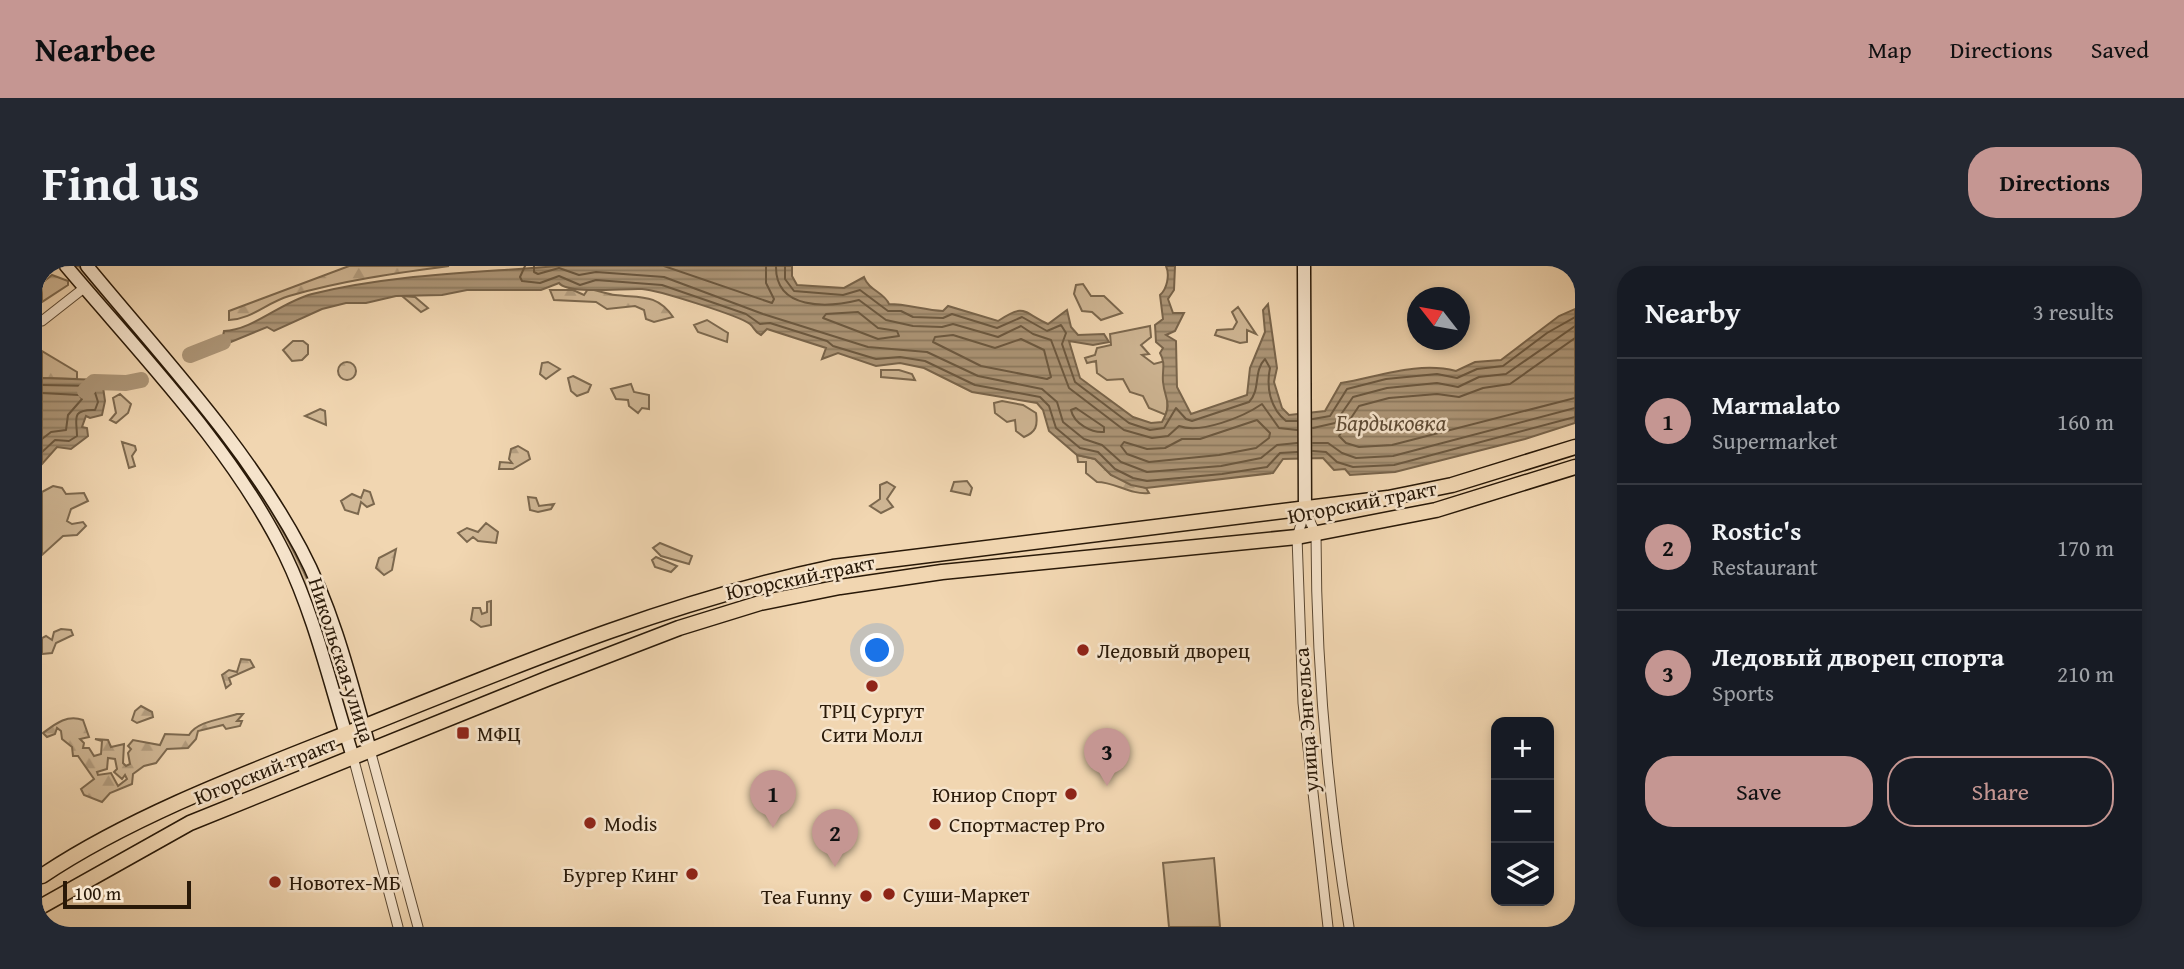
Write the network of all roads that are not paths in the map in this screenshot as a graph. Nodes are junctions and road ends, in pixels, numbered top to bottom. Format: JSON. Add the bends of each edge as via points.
{"nodes":[{"id":1,"x":66,"y":266,"type":"edge"},
{"id":2,"x":87,"y":266,"type":"edge"},
{"id":3,"x":1304,"y":266,"type":"edge"},
{"id":4,"x":88,"y":293,"type":"junction"},
{"id":5,"x":42,"y":321,"type":"edge"},
{"id":6,"x":1575,"y":447,"type":"edge"},
{"id":7,"x":1575,"y":467,"type":"edge"},
{"id":8,"x":1305,"y":511,"type":"junction"},
{"id":9,"x":1316,"y":534,"type":"junction"},
{"id":10,"x":1297,"y":537,"type":"junction"},
{"id":11,"x":363,"y":726,"type":"junction"},
{"id":12,"x":346,"y":734,"type":"junction"},
{"id":13,"x":370,"y":750,"type":"junction"},
{"id":14,"x":353,"y":757,"type":"junction"},
{"id":15,"x":42,"y":876,"type":"edge"},
{"id":16,"x":42,"y":906,"type":"edge"},
{"id":17,"x":398,"y":927,"type":"edge"},
{"id":18,"x":418,"y":927,"type":"edge"},
{"id":19,"x":1328,"y":927,"type":"edge"},
{"id":20,"x":1349,"y":927,"type":"edge"}],
"edges":[{"from":1,"to":4,"type":"street","name":"Никольская улица"},
{"from":2,"to":11,"type":"street","name":"Никольская улица","via":[[242,455],[302,551],[336,634]]},
{"from":3,"to":8,"type":"street","name":"улица Энгельса"},
{"from":4,"to":5,"type":"street"},
{"from":4,"to":12,"type":"street","name":"Никольская улица","via":[[247,490],[285,555],[317,633]]},
{"from":6,"to":8,"type":"main road","name":"Югорский тракт","via":[[1452,485]]},
{"from":7,"to":9,"type":"main road","name":"Югорский тракт","via":[[1477,500]]},
{"from":8,"to":9,"type":"street","name":"улица Энгельса"},
{"from":8,"to":10,"type":"street","name":"улица Энгельса"},
{"from":8,"to":11,"type":"main road","name":"Югорский тракт","via":[[833,567],[756,583],[609,630]]},
{"from":9,"to":10,"type":"main road","name":"Югорский тракт"},
{"from":9,"to":20,"type":"street","name":"улица Энгельса","via":[[1323,701]]},
{"from":10,"to":13,"type":"main road","name":"Югорский тракт","via":[[942,572],[760,603],[679,628]]},
{"from":10,"to":19,"type":"street","name":"улица Энгельса","via":[[1303,703]]},
{"from":11,"to":12,"type":"main road","name":"Югорский тракт"},
{"from":11,"to":13,"type":"street","name":"Никольская улица"},
{"from":12,"to":14,"type":"street","name":"Никольская улица"},
{"from":12,"to":15,"type":"main road","name":"Югорский тракт","via":[[114,834]]},
{"from":13,"to":14,"type":"main road","name":"Югорский тракт"},
{"from":13,"to":18,"type":"street","name":"Никольская улица"},
{"from":14,"to":16,"type":"main road","name":"Югорский тракт","via":[[190,823]]},
{"from":14,"to":17,"type":"street","name":"Никольская улица"}]}
